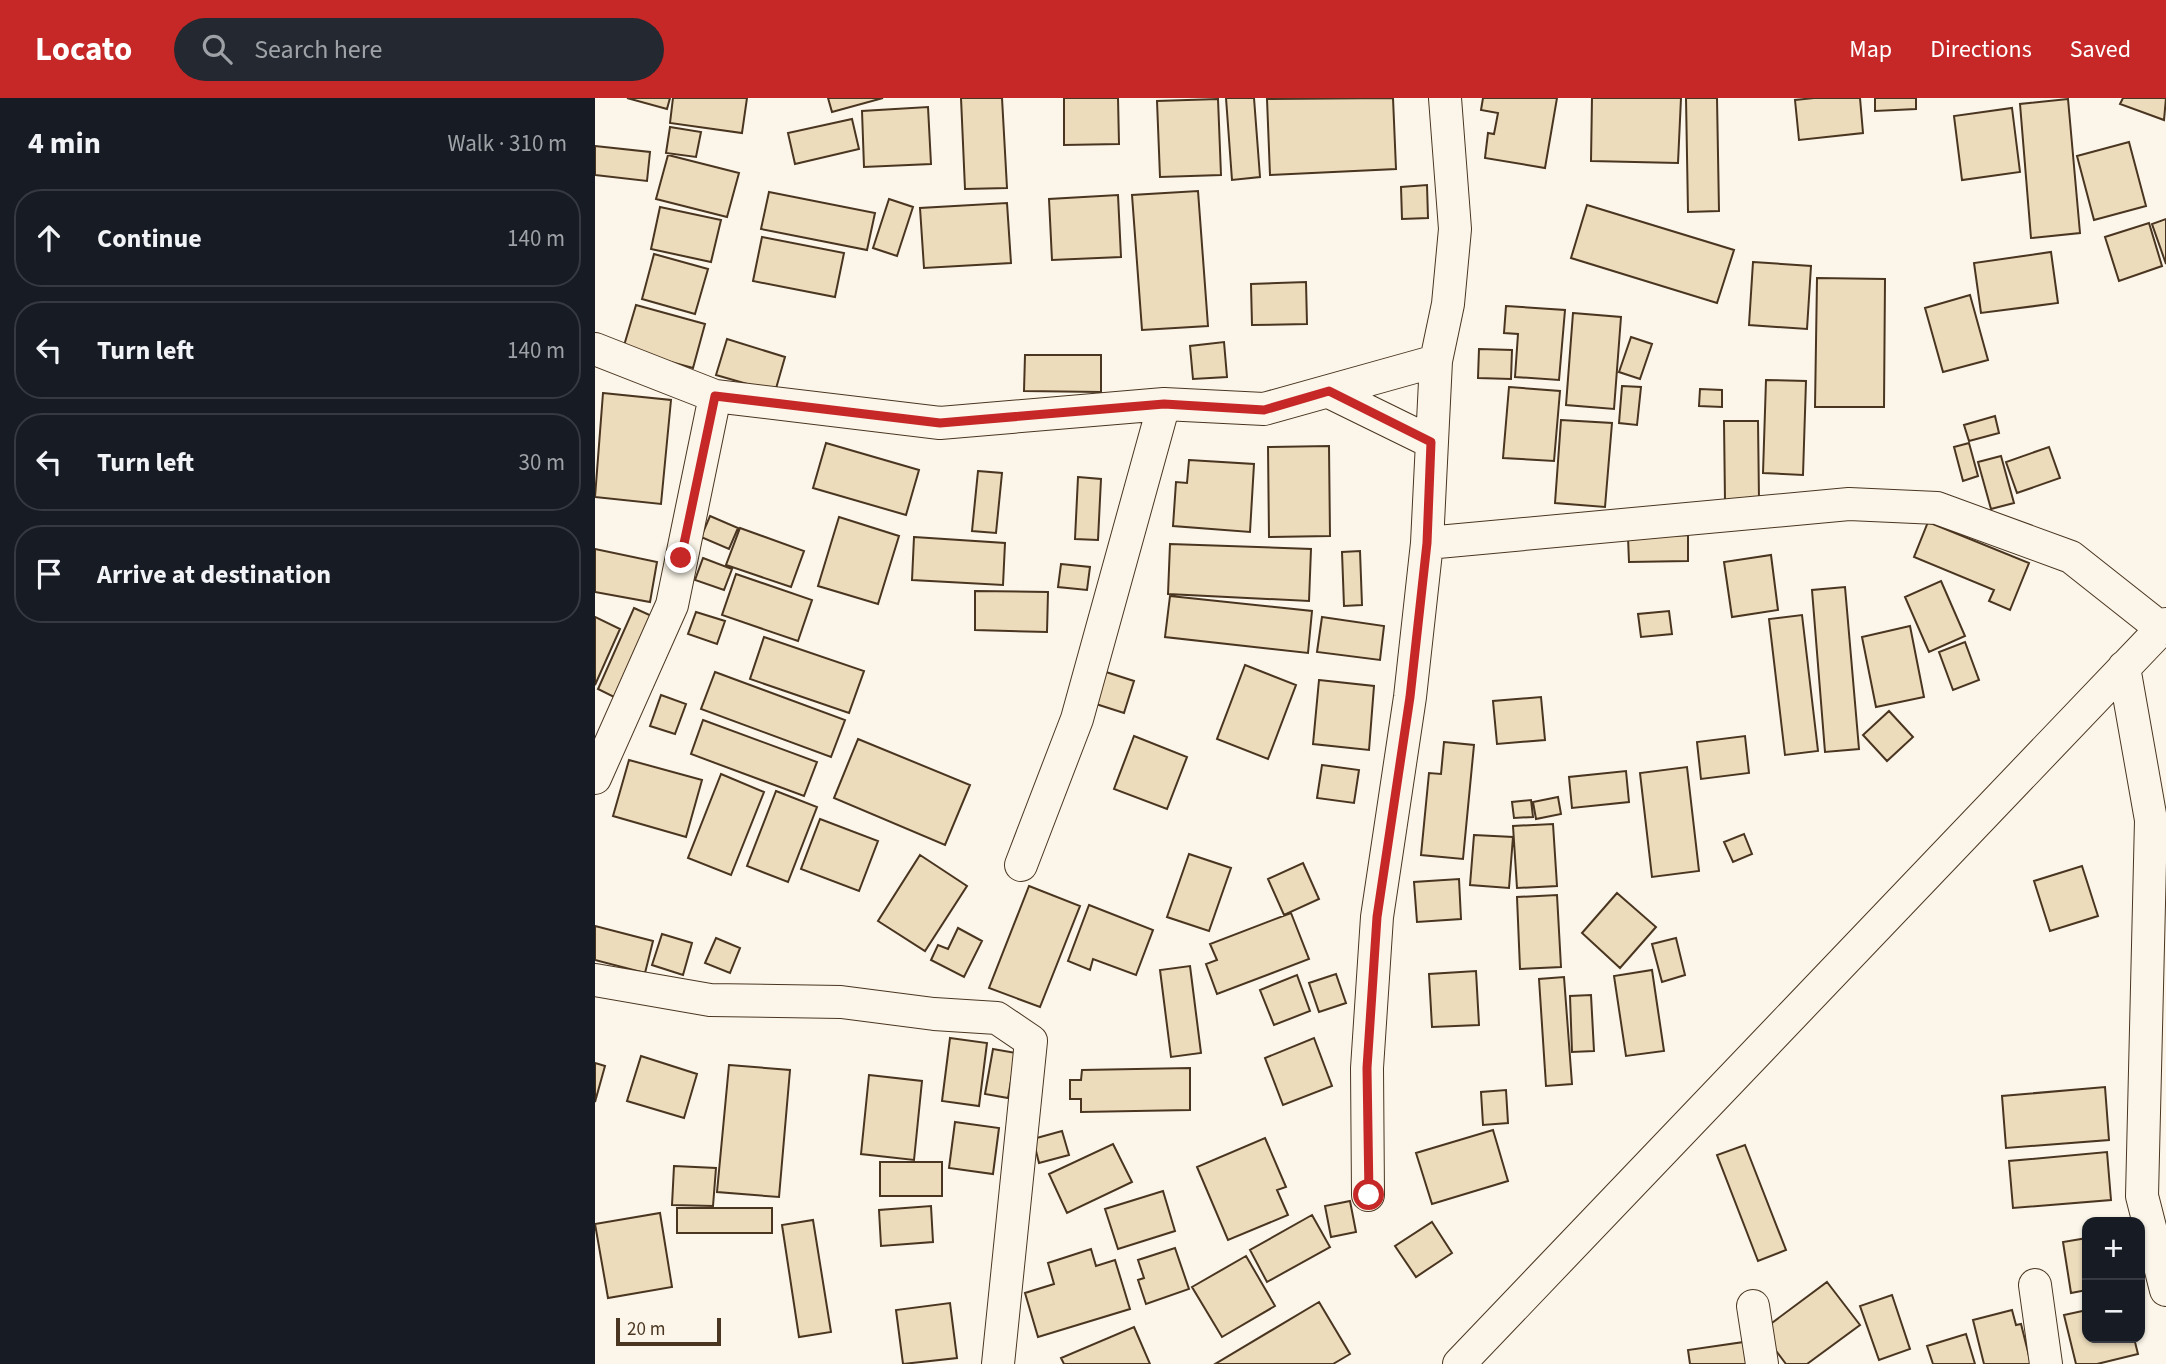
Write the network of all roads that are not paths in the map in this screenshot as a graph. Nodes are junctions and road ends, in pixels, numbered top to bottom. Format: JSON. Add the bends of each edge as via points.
{"nodes":[{"id":1,"x":1444,"y":98,"type":"edge"},
{"id":2,"x":595,"y":349,"type":"edge"},
{"id":3,"x":1436,"y":361,"type":"junction"},
{"id":4,"x":1329,"y":391,"type":"junction"},
{"id":5,"x":715,"y":396,"type":"junction"},
{"id":6,"x":1164,"y":404,"type":"junction"},
{"id":7,"x":1431,"y":442,"type":"junction"},
{"id":8,"x":1427,"y":543,"type":"junction"},
{"id":9,"x":2164,"y":626,"type":"edge"},
{"id":10,"x":2124,"y":667,"type":"junction"},
{"id":11,"x":595,"y":778,"type":"edge"},
{"id":12,"x":1021,"y":865,"type":"dead end"},
{"id":13,"x":595,"y":980,"type":"edge"},
{"id":14,"x":1369,"y":1195,"type":"dead end"},
{"id":15,"x":2035,"y":1285,"type":"dead end"},
{"id":16,"x":2166,"y":1290,"type":"edge"},
{"id":17,"x":1753,"y":1306,"type":"dead end"},
{"id":18,"x":997,"y":1364,"type":"edge"},
{"id":19,"x":1459,"y":1364,"type":"edge"},
{"id":20,"x":1762,"y":1364,"type":"edge"},
{"id":21,"x":2046,"y":1364,"type":"edge"}],
"edges":[{"from":1,"to":3,"type":"street","via":[[1455,229],[1448,304]]},
{"from":2,"to":5,"type":"street"},
{"from":3,"to":4,"type":"street"},
{"from":3,"to":7,"type":"street"},
{"from":4,"to":6,"type":"street","via":[[1264,410]]},
{"from":4,"to":7,"type":"street"},
{"from":5,"to":6,"type":"street","via":[[940,423]]},
{"from":5,"to":11,"type":"street","via":[[672,604]]},
{"from":6,"to":12,"type":"street","via":[[1077,719]]},
{"from":7,"to":8,"type":"street"},
{"from":8,"to":9,"type":"street","via":[[1849,504],[1937,508],[2071,557]]},
{"from":8,"to":14,"type":"street","via":[[1410,697],[1377,917],[1367,1068]]},
{"from":9,"to":10,"type":"street"},
{"from":10,"to":16,"type":"street","via":[[2151,820],[2142,1196]]},
{"from":10,"to":19,"type":"street"},
{"from":13,"to":18,"type":"street","via":[[710,1000],[841,1002],[997,1018],[1031,1041]]},
{"from":15,"to":21,"type":"street"},
{"from":17,"to":20,"type":"street"}]}
